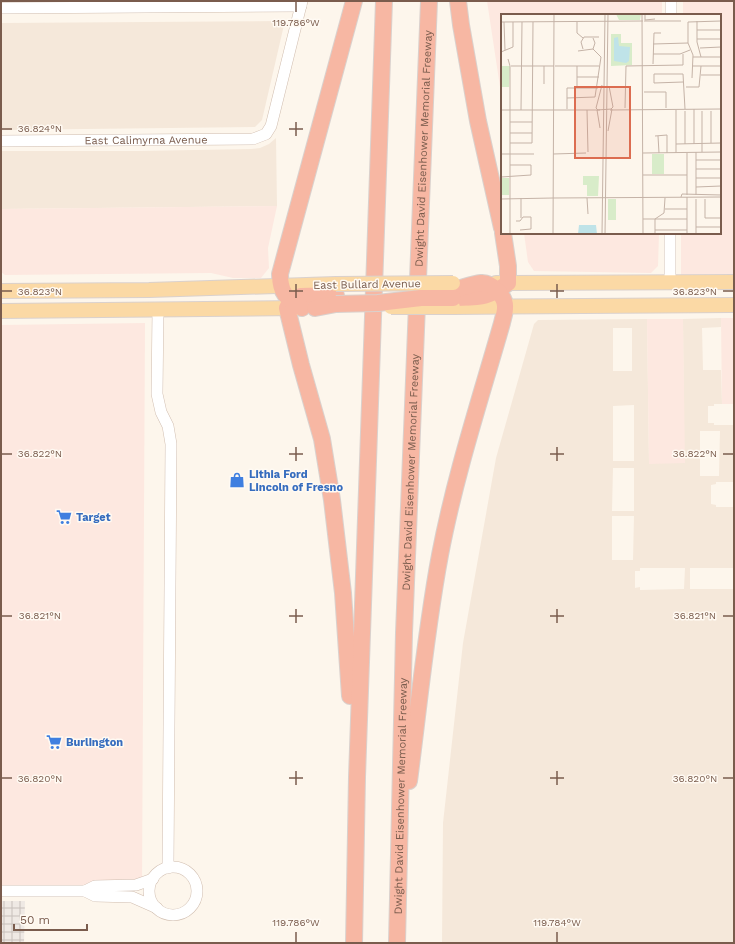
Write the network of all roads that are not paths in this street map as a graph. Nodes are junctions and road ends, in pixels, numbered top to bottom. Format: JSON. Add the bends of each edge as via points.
{"nodes":[{"id":1,"x":354,"y":1,"type":"edge"},
{"id":2,"x":384,"y":1,"type":"edge"},
{"id":3,"x":429,"y":1,"type":"edge"},
{"id":4,"x":458,"y":1,"type":"edge"},
{"id":5,"x":671,"y":1,"type":"edge"},
{"id":6,"x":301,"y":4,"type":"edge"},
{"id":7,"x":28,"y":5,"type":"edge"},
{"id":8,"x":1,"y":8,"type":"edge"},
{"id":9,"x":671,"y":14,"type":"edge"},
{"id":10,"x":1,"y":141,"type":"edge"},
{"id":11,"x":501,"y":224,"type":"edge"},
{"id":12,"x":503,"y":234,"type":"edge"},
{"id":13,"x":670,"y":234,"type":"edge"},
{"id":14,"x":670,"y":282,"type":"junction"},
{"id":15,"x":734,"y":282,"type":"edge"},
{"id":16,"x":280,"y":286,"type":"junction"},
{"id":17,"x":503,"y":287,"type":"junction"},
{"id":18,"x":1,"y":291,"type":"edge"},
{"id":19,"x":453,"y":295,"type":"junction"},
{"id":20,"x":336,"y":298,"type":"junction"},
{"id":21,"x":734,"y":305,"type":"edge"},
{"id":22,"x":299,"y":306,"type":"junction"},
{"id":23,"x":506,"y":307,"type":"junction"},
{"id":24,"x":158,"y":310,"type":"junction"},
{"id":25,"x":1,"y":311,"type":"edge"},
{"id":26,"x":357,"y":777,"type":"junction"},
{"id":27,"x":399,"y":823,"type":"junction"},
{"id":28,"x":168,"y":868,"type":"junction"},
{"id":29,"x":153,"y":879,"type":"junction"},
{"id":30,"x":1,"y":891,"type":"edge"},
{"id":31,"x":85,"y":891,"type":"junction"},
{"id":32,"x":157,"y":908,"type":"junction"},
{"id":33,"x":354,"y":943,"type":"edge"},
{"id":34,"x":397,"y":943,"type":"edge"}],
"edges":[{"from":1,"to":16,"type":"highway","via":[[280,274]]},
{"from":2,"to":26,"type":"highway"},
{"from":3,"to":27,"type":"highway","name":"Dwight David Eisenhower Memorial Freeway"},
{"from":4,"to":11,"type":"highway","via":[[478,121]]},
{"from":5,"to":9,"type":"street"},
{"from":6,"to":7,"type":"street"},
{"from":6,"to":10,"type":"street","name":"East Calimyrna Avenue","via":[[271,126],[266,134],[253,139]]},
{"from":7,"to":8,"type":"street"},
{"from":12,"to":17,"type":"highway","via":[[508,266]]},
{"from":13,"to":14,"type":"street"},
{"from":14,"to":15,"type":"main road"},
{"from":14,"to":17,"type":"main road"},
{"from":16,"to":18,"type":"main road","name":"East Bullard Avenue"},
{"from":16,"to":20,"type":"main road","name":"East Bullard Avenue"},
{"from":16,"to":22,"type":"highway","via":[[283,293]]},
{"from":17,"to":19,"type":"highway","via":[[490,295],[478,297]]},
{"from":17,"to":19,"type":"highway","via":[[482,282]]},
{"from":17,"to":23,"type":"highway","via":[[502,298]]},
{"from":19,"to":20,"type":"highway","via":[[420,290]]},
{"from":19,"to":23,"type":"main road"},
{"from":20,"to":22,"type":"highway"},
{"from":20,"to":22,"type":"highway","via":[[302,296]]},
{"from":21,"to":23,"type":"main road"},
{"from":22,"to":24,"type":"main road"},
{"from":22,"to":26,"type":"highway","via":[[301,365],[322,439],[332,500],[343,593]]},
{"from":23,"to":27,"type":"highway","via":[[440,554],[408,794]]},
{"from":24,"to":25,"type":"main road"},
{"from":24,"to":28,"type":"street","via":[[157,394],[171,444]]},
{"from":26,"to":33,"type":"highway"},
{"from":27,"to":34,"type":"highway","name":"Dwight David Eisenhower Memorial Freeway"},
{"from":28,"to":29,"type":"street"},
{"from":28,"to":32,"type":"street","via":[[186,870],[195,881],[197,896],[194,903],[183,913],[168,914]]},
{"from":29,"to":31,"type":"street","via":[[136,886],[95,886]]},
{"from":29,"to":32,"type":"street","via":[[150,893]]},
{"from":30,"to":31,"type":"street"},
{"from":31,"to":32,"type":"street","via":[[95,896],[132,897]]}]}
